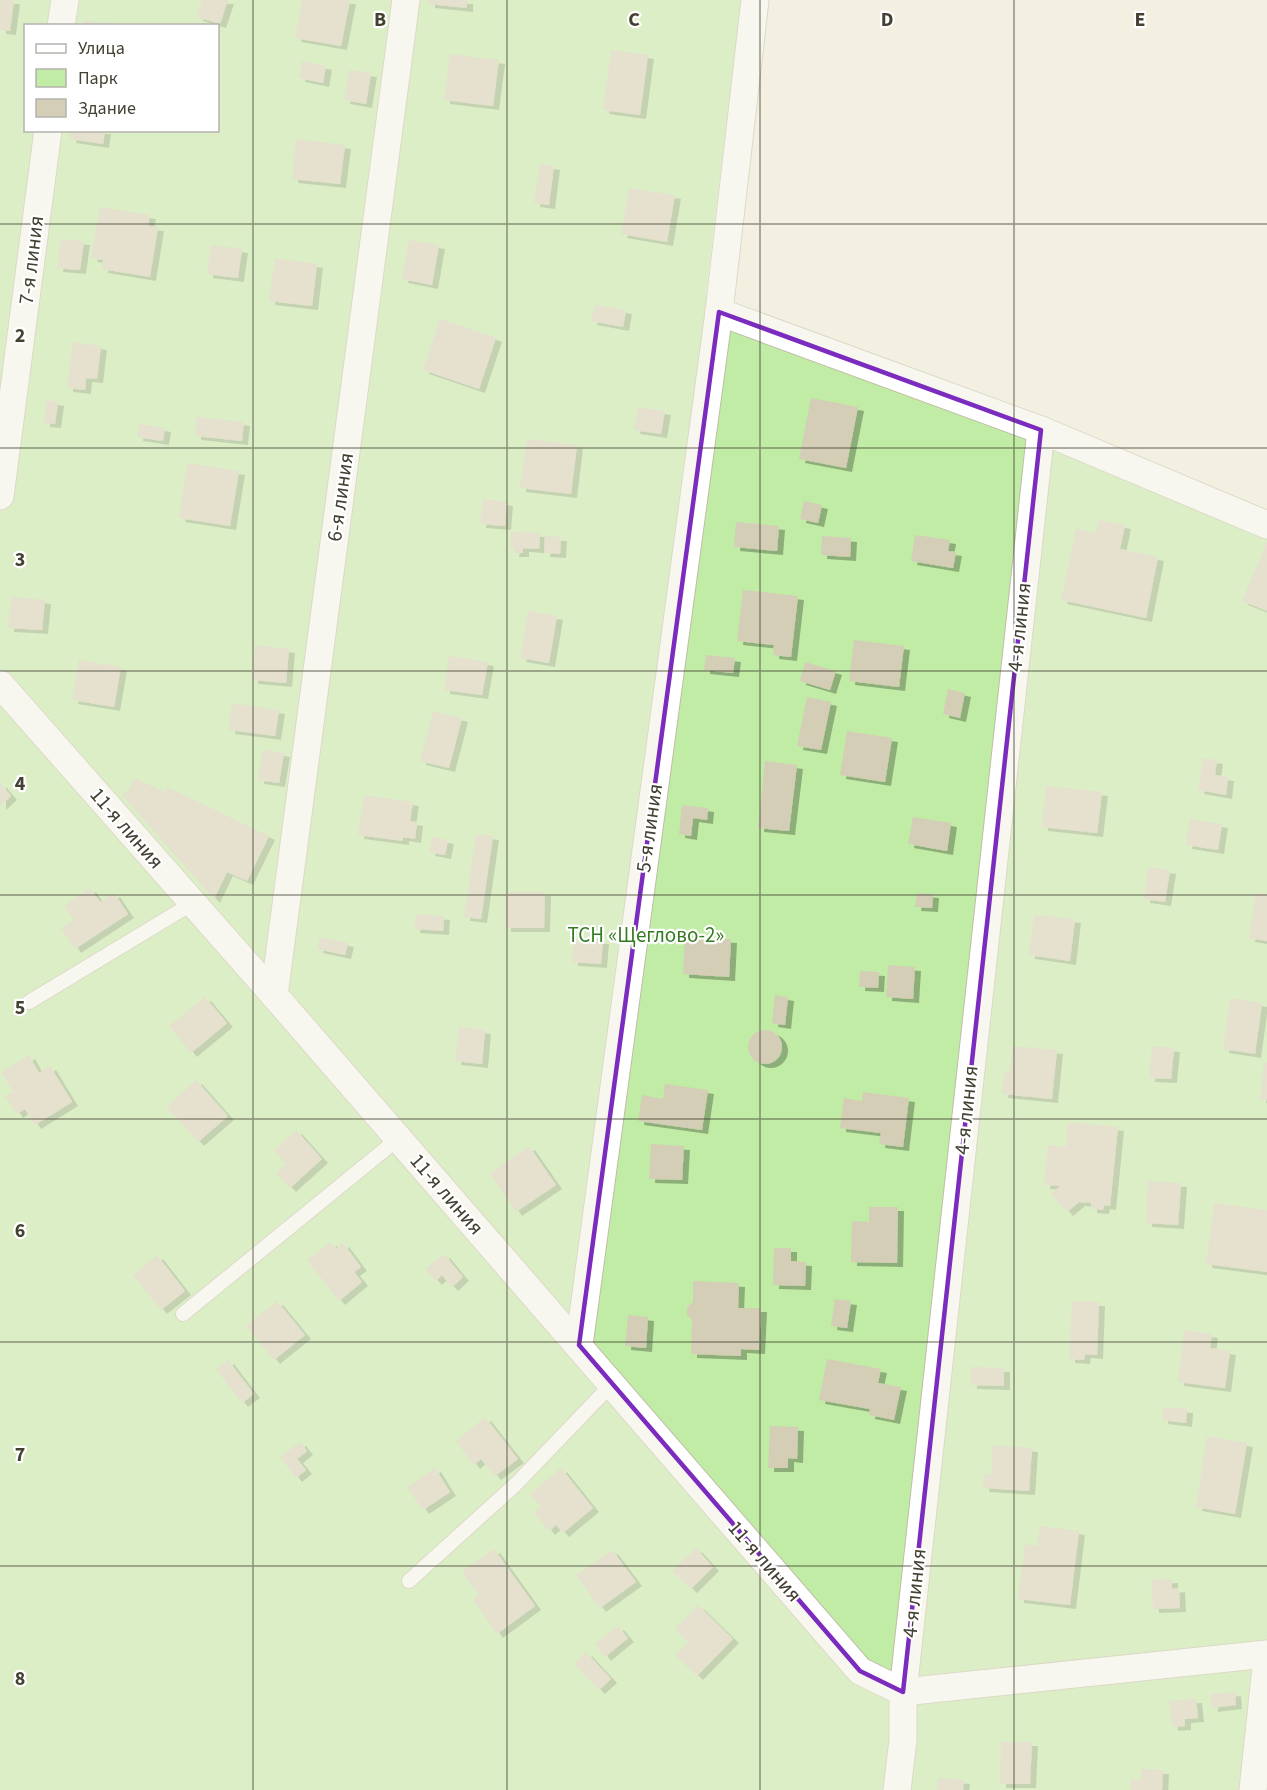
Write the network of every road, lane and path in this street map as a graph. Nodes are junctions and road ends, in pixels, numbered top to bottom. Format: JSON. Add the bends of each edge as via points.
{"nodes":[{"id":1,"x":65,"y":0,"type":"edge"},
{"id":2,"x":406,"y":0,"type":"edge"},
{"id":3,"x":755,"y":0,"type":"edge"},
{"id":4,"x":61,"y":24,"type":"edge"},
{"id":5,"x":48,"y":132,"type":"edge"},
{"id":6,"x":719,"y":312,"type":"junction"},
{"id":7,"x":1041,"y":430,"type":"junction"},
{"id":8,"x":0,"y":496,"type":"edge"},
{"id":9,"x":1267,"y":525,"type":"edge"},
{"id":10,"x":0,"y":684,"type":"edge"},
{"id":11,"x":194,"y":903,"type":"junction"},
{"id":12,"x":274,"y":995,"type":"junction"},
{"id":13,"x":28,"y":1002,"type":"dead end"},
{"id":14,"x":399,"y":1138,"type":"junction"},
{"id":15,"x":183,"y":1314,"type":"dead end"},
{"id":16,"x":579,"y":1345,"type":"junction"},
{"id":17,"x":612,"y":1384,"type":"junction"},
{"id":18,"x":409,"y":1581,"type":"dead end"},
{"id":19,"x":1267,"y":1656,"type":"edge"},
{"id":20,"x":903,"y":1692,"type":"junction"},
{"id":21,"x":897,"y":1790,"type":"edge"},
{"id":22,"x":1253,"y":1790,"type":"edge"}],
"edges":[{"from":1,"to":4,"type":"street"},
{"from":2,"to":12,"type":"street","name":"6-я линия"},
{"from":3,"to":6,"type":"street","name":"5-я линия"},
{"from":5,"to":8,"type":"street","name":"7-я линия"},
{"from":6,"to":7,"type":"street"},
{"from":6,"to":16,"type":"street","name":"5-я линия"},
{"from":7,"to":9,"type":"street"},
{"from":7,"to":20,"type":"street","name":"4-я линия"},
{"from":10,"to":11,"type":"street","name":"11-я линия"},
{"from":11,"to":12,"type":"street","name":"11-я линия"},
{"from":11,"to":13,"type":"lane"},
{"from":12,"to":14,"type":"street","name":"11-я линия"},
{"from":14,"to":15,"type":"lane"},
{"from":14,"to":16,"type":"street","name":"11-я линия"},
{"from":16,"to":17,"type":"street","name":"11-я линия"},
{"from":17,"to":18,"type":"lane","via":[[516,1484]]},
{"from":17,"to":20,"type":"street","name":"11-я линия","via":[[860,1671]]},
{"from":19,"to":20,"type":"street"},
{"from":19,"to":22,"type":"street"},
{"from":20,"to":21,"type":"street","name":"4-я линия"}]}
